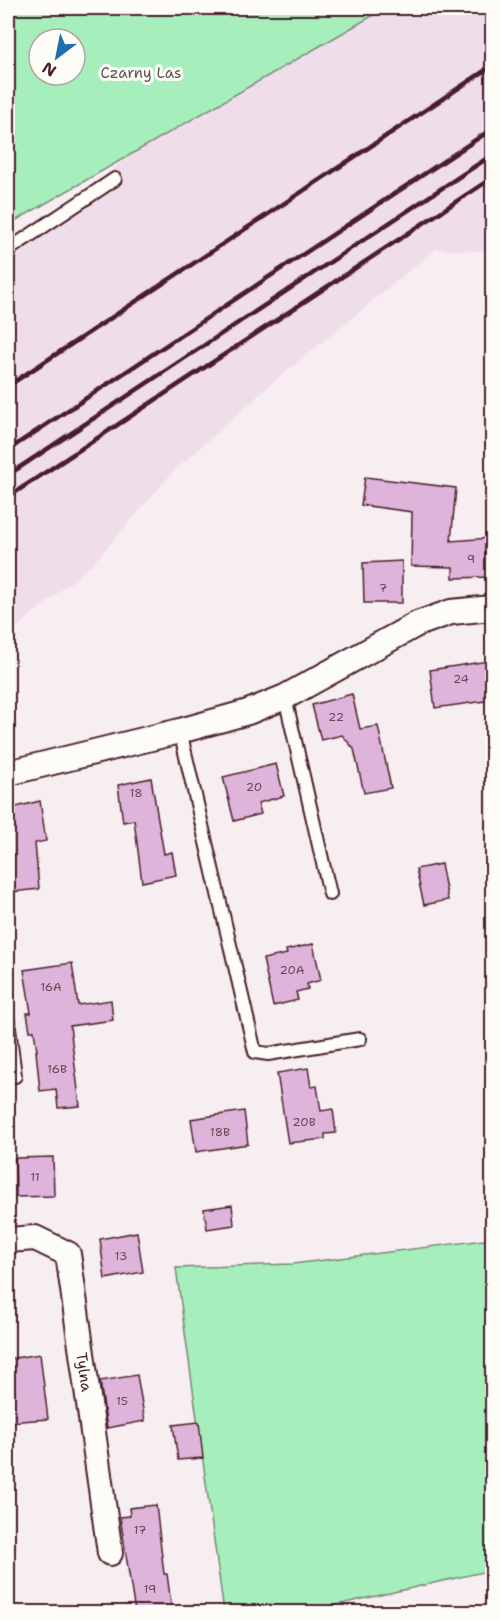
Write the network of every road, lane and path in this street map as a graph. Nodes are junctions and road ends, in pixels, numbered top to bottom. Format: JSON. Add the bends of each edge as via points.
{"nodes":[{"id":1,"x":115,"y":179,"type":"dead end"},
{"id":2,"x":8,"y":250,"type":"edge"},
{"id":3,"x":492,"y":608,"type":"edge"},
{"id":4,"x":285,"y":697,"type":"junction"},
{"id":5,"x":180,"y":731,"type":"junction"},
{"id":6,"x":8,"y":773,"type":"edge"},
{"id":7,"x":330,"y":894,"type":"dead end"},
{"id":8,"x":8,"y":1020,"type":"edge"},
{"id":9,"x":360,"y":1039,"type":"dead end"},
{"id":10,"x":15,"y":1076,"type":"dead end"},
{"id":11,"x":8,"y":1240,"type":"edge"},
{"id":12,"x":110,"y":1552,"type":"dead end"}],
"edges":[{"from":1,"to":2,"type":"lane"},
{"from":3,"to":4,"type":"street","via":[[451,612],[417,624]]},
{"from":4,"to":5,"type":"street"},
{"from":4,"to":7,"type":"lane"},
{"from":5,"to":6,"type":"street"},
{"from":5,"to":9,"type":"lane","via":[[255,1052],[268,1054]]},
{"from":8,"to":10,"type":"lane"},
{"from":11,"to":12,"type":"street","name":"Tylna","via":[[35,1238],[68,1254]]}]}
